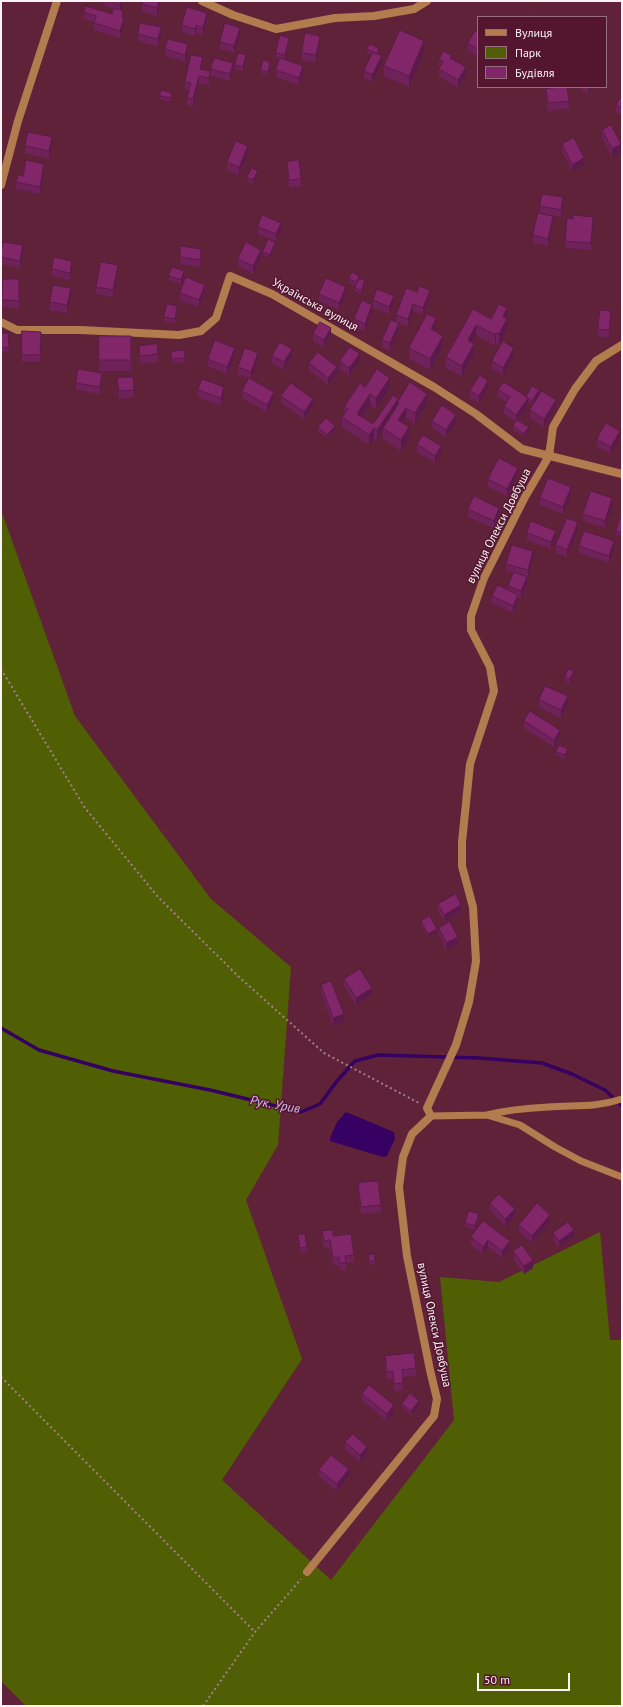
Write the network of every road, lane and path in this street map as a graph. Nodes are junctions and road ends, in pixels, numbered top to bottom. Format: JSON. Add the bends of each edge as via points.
{"nodes":[{"id":1,"x":57,"y":1,"type":"edge"},
{"id":2,"x":202,"y":1,"type":"edge"},
{"id":3,"x":427,"y":1,"type":"edge"},
{"id":4,"x":1,"y":185,"type":"edge"},
{"id":5,"x":1,"y":322,"type":"edge"},
{"id":6,"x":622,"y":344,"type":"edge"},
{"id":7,"x":549,"y":456,"type":"junction"},
{"id":8,"x":622,"y":474,"type":"edge"},
{"id":9,"x":1,"y":668,"type":"edge"},
{"id":10,"x":622,"y":1099,"type":"edge"},
{"id":11,"x":427,"y":1108,"type":"junction"},
{"id":12,"x":487,"y":1115,"type":"junction"},
{"id":13,"x":431,"y":1116,"type":"junction"},
{"id":14,"x":622,"y":1177,"type":"edge"},
{"id":15,"x":1,"y":1377,"type":"edge"},
{"id":16,"x":307,"y":1572,"type":"joint"},
{"id":17,"x":255,"y":1632,"type":"junction"},
{"id":18,"x":204,"y":1706,"type":"edge"}],
"edges":[{"from":1,"to":4,"type":"street","via":[[18,121]]},
{"from":2,"to":3,"type":"street","via":[[233,15],[276,28],[335,18],[387,14],[414,9]]},
{"from":5,"to":7,"type":"street","name":"Українська вулиця","via":[[17,330],[179,335],[201,331],[216,318],[230,276],[272,294],[434,387],[476,414],[522,449]]},
{"from":6,"to":7,"type":"street","name":"вулиця Олекси Довбуша","via":[[596,361],[575,389],[553,427]]},
{"from":7,"to":8,"type":"street","name":"Українська вулиця"},
{"from":7,"to":11,"type":"street","name":"вулиця Олекси Довбуша","via":[[484,578],[471,616],[471,630],[490,667],[494,691],[469,772],[462,842],[462,866],[473,907],[476,961],[469,1002],[456,1045]]},
{"from":9,"to":11,"type":"path","via":[[85,808],[158,897],[239,977],[324,1053]]},
{"from":10,"to":12,"type":"lane","via":[[592,1107],[509,1110]]},
{"from":11,"to":13,"type":"street"},
{"from":12,"to":13,"type":"lane"},
{"from":12,"to":14,"type":"lane","via":[[520,1125],[581,1161]]},
{"from":13,"to":16,"type":"street","name":"вулиця Олекси Довбуша","via":[[412,1134],[402,1156],[399,1187],[407,1256],[437,1398],[434,1416]]},
{"from":15,"to":17,"type":"path"},
{"from":16,"to":17,"type":"path"},
{"from":17,"to":18,"type":"path"}]}
